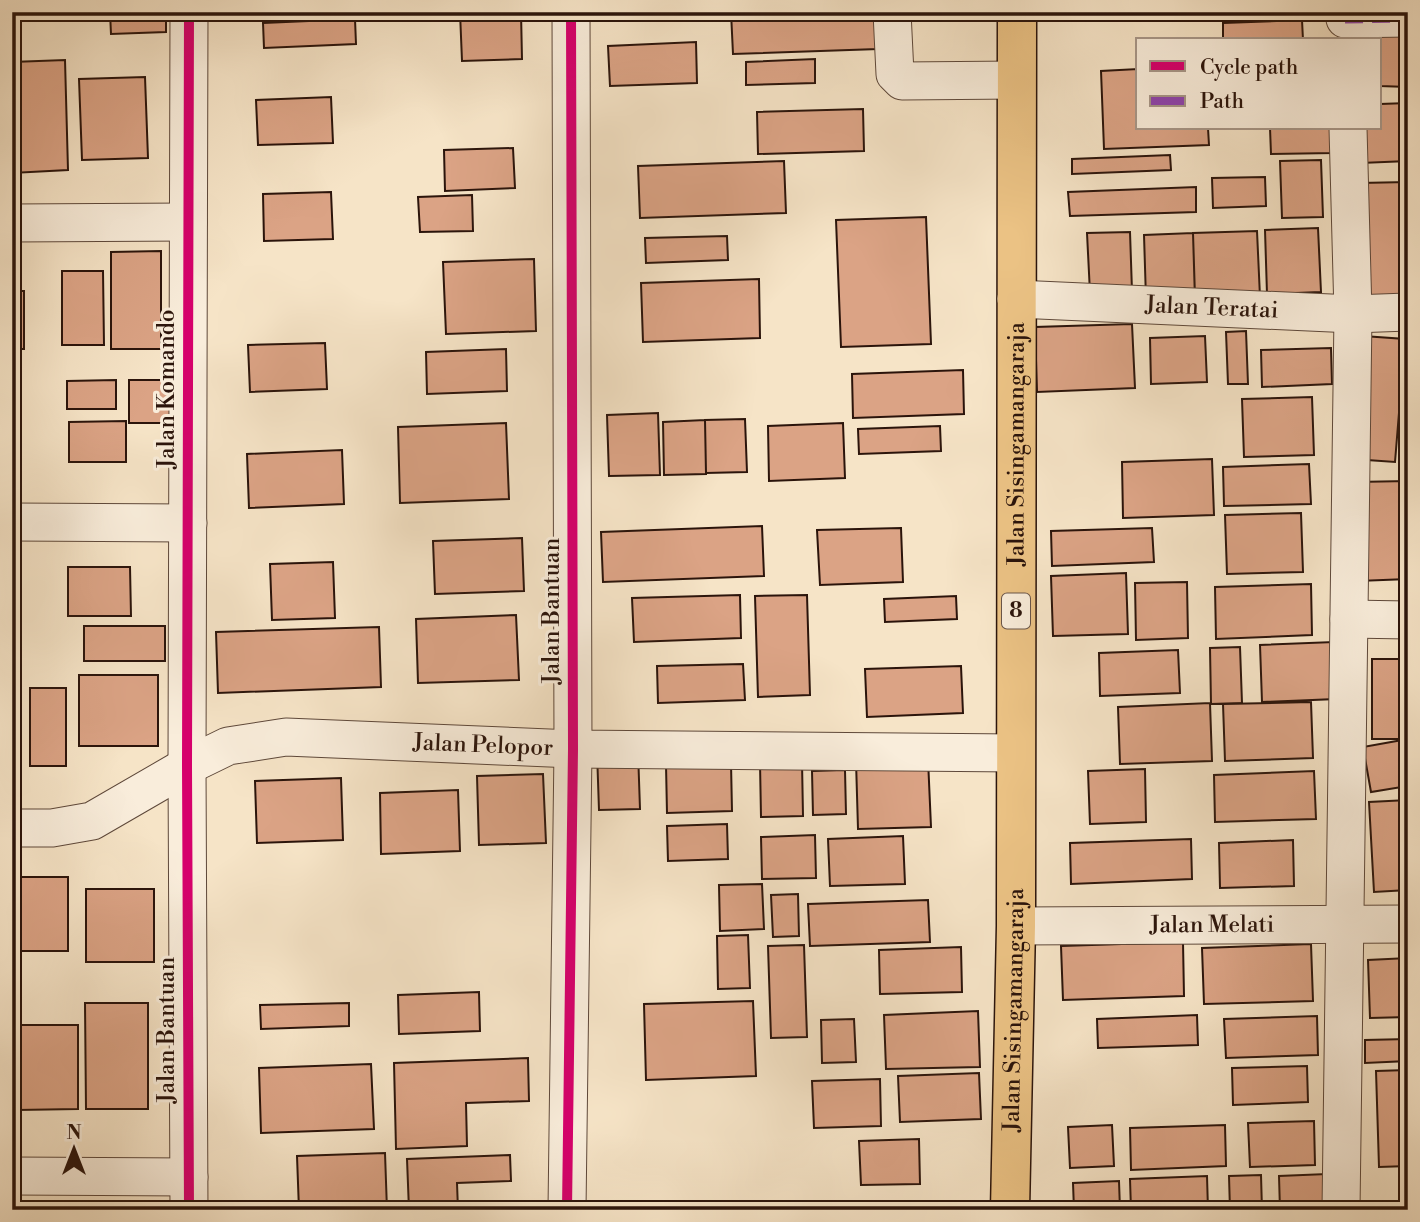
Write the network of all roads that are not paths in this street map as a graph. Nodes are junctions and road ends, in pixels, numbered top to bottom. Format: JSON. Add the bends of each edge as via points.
{"nodes":[{"id":1,"x":189,"y":12,"type":"edge"},
{"id":2,"x":571,"y":12,"type":"edge"},
{"id":3,"x":892,"y":12,"type":"edge"},
{"id":4,"x":1017,"y":12,"type":"edge"},
{"id":5,"x":1408,"y":19,"type":"edge"},
{"id":6,"x":1345,"y":24,"type":"edge"},
{"id":7,"x":1016,"y":80,"type":"junction"},
{"id":8,"x":1348,"y":130,"type":"edge"},
{"id":9,"x":188,"y":222,"type":"junction"},
{"id":10,"x":12,"y":223,"type":"edge"},
{"id":11,"x":1016,"y":299,"type":"junction"},
{"id":12,"x":1408,"y":312,"type":"edge"},
{"id":13,"x":1353,"y":314,"type":"junction"},
{"id":14,"x":12,"y":522,"type":"edge"},
{"id":15,"x":188,"y":523,"type":"junction"},
{"id":16,"x":1349,"y":619,"type":"junction"},
{"id":17,"x":1408,"y":620,"type":"edge"},
{"id":18,"x":573,"y":749,"type":"junction"},
{"id":19,"x":1016,"y":753,"type":"junction"},
{"id":20,"x":187,"y":766,"type":"junction"},
{"id":21,"x":12,"y":828,"type":"edge"},
{"id":22,"x":1408,"y":924,"type":"edge"},
{"id":23,"x":1345,"y":925,"type":"junction"},
{"id":24,"x":1016,"y":926,"type":"junction"},
{"id":25,"x":12,"y":1176,"type":"edge"},
{"id":26,"x":189,"y":1193,"type":"edge"},
{"id":27,"x":1349,"y":1209,"type":"edge"},
{"id":28,"x":568,"y":1210,"type":"edge"},
{"id":29,"x":1010,"y":1210,"type":"edge"}],
"edges":[{"from":1,"to":9,"type":"street","name":"Jalan Komando"},
{"from":2,"to":18,"type":"street","name":"Jalan Bantuan"},
{"from":3,"to":7,"type":"street","via":[[895,74],[902,81]]},
{"from":4,"to":7,"type":"highway","name":"Jalan Sisingamangaraja","number":"8"},
{"from":5,"to":6,"type":"street"},
{"from":7,"to":11,"type":"highway","name":"Jalan Sisingamangaraja","number":"8"},
{"from":8,"to":13,"type":"street"},
{"from":9,"to":10,"type":"street"},
{"from":9,"to":15,"type":"street","name":"Jalan Komando"},
{"from":11,"to":13,"type":"street","name":"Jalan Teratai"},
{"from":11,"to":19,"type":"highway","name":"Jalan Sisingamangaraja","number":"8"},
{"from":12,"to":13,"type":"street","name":"Jalan Teratai"},
{"from":13,"to":16,"type":"street"},
{"from":14,"to":15,"type":"street"},
{"from":15,"to":20,"type":"street","name":"Jalan Komando"},
{"from":16,"to":17,"type":"street"},
{"from":16,"to":23,"type":"street"},
{"from":18,"to":19,"type":"street","name":"Jalan Pelopor"},
{"from":18,"to":20,"type":"street","name":"Jalan Pelopor","via":[[286,737],[228,746]]},
{"from":18,"to":28,"type":"street","name":"Jalan Bantuan"},
{"from":19,"to":24,"type":"highway","name":"Jalan Sisingamangaraja","number":"8"},
{"from":20,"to":21,"type":"street","name":"Jalan Pelopor","via":[[92,821]]},
{"from":20,"to":26,"type":"street","name":"Jalan Bantuan"},
{"from":22,"to":23,"type":"street","name":"Jalan Melati"},
{"from":23,"to":24,"type":"street","name":"Jalan Melati"},
{"from":23,"to":27,"type":"street"},
{"from":24,"to":29,"type":"highway","name":"Jalan Sisingamangaraja","number":"8"},
{"from":25,"to":26,"type":"street"}]}
